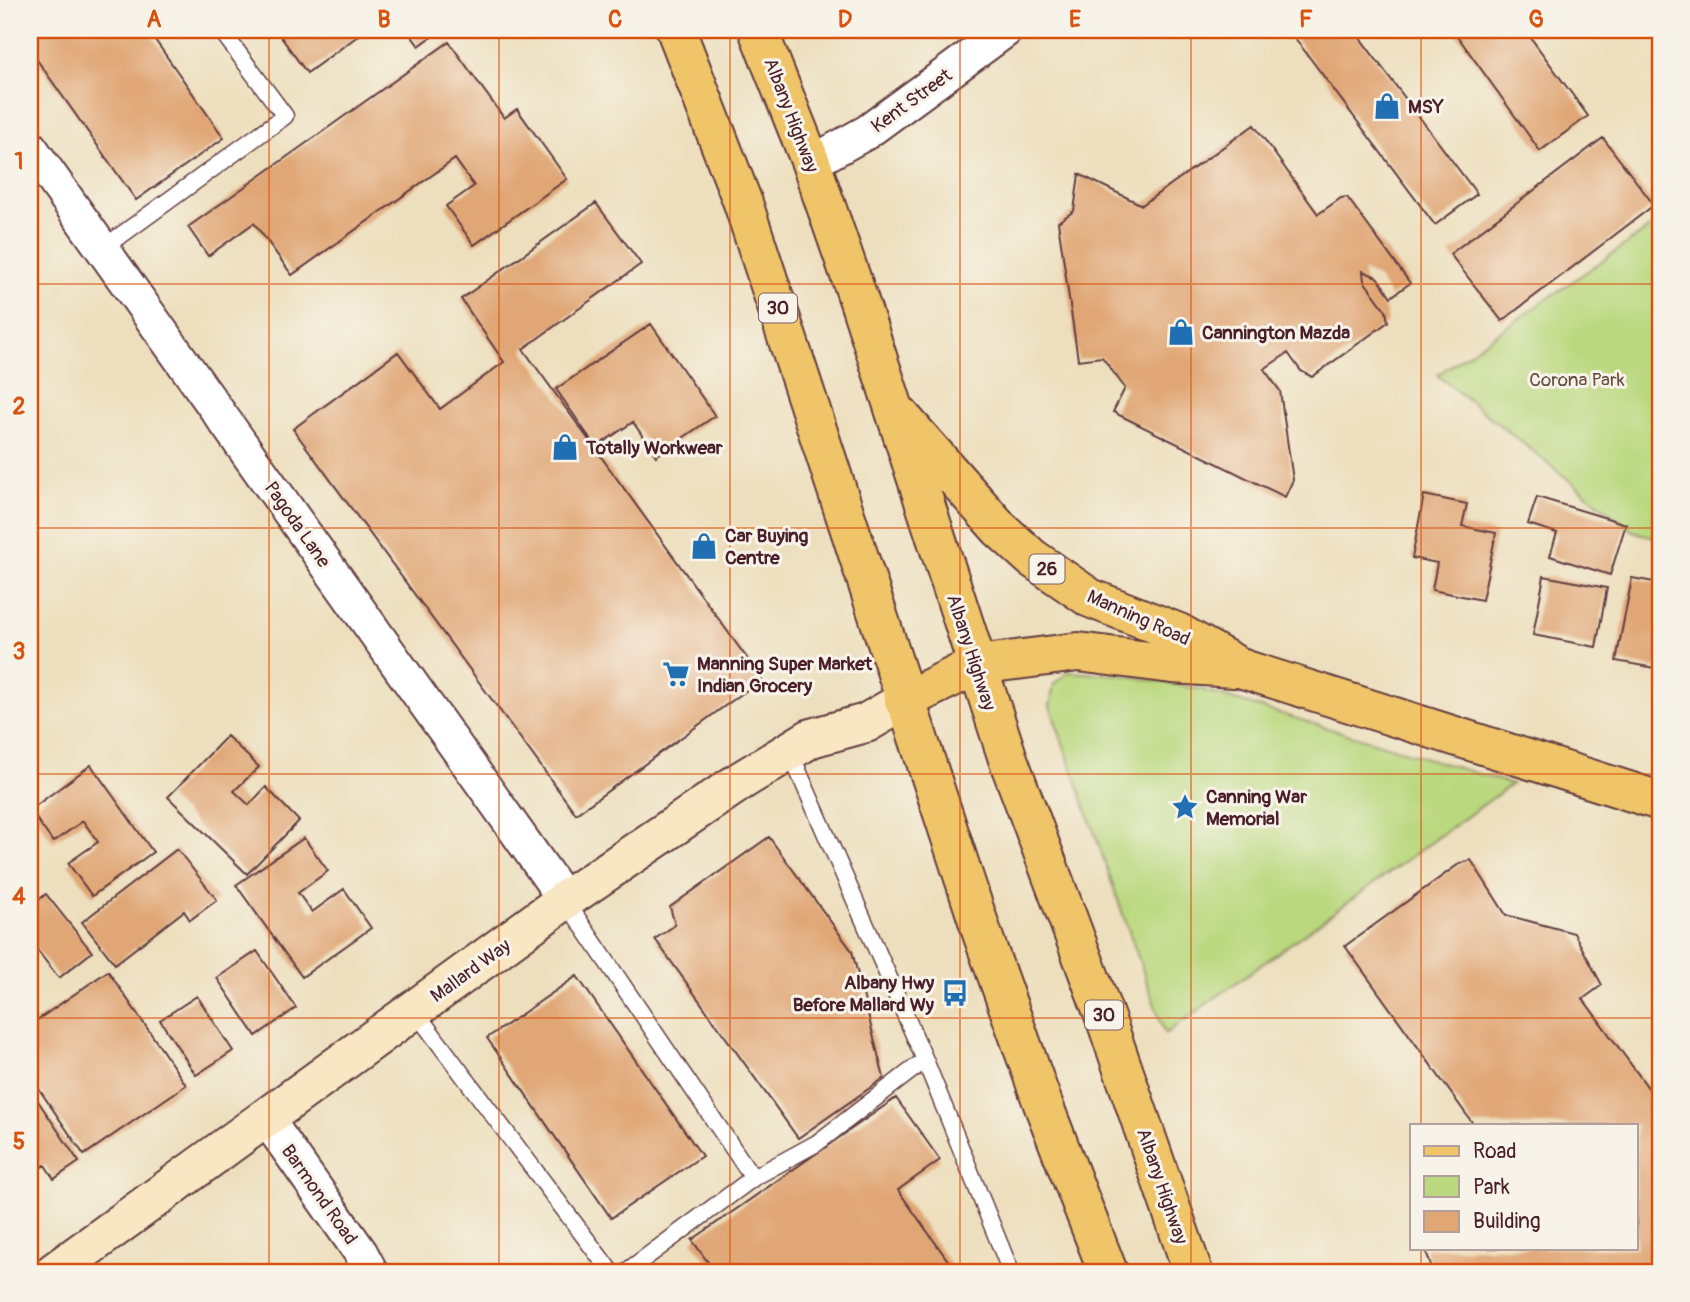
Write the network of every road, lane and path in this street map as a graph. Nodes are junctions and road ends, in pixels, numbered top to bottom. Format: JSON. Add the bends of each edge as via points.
{"nodes":[{"id":1,"x":221,"y":30,"type":"edge"},
{"id":2,"x":676,"y":30,"type":"edge"},
{"id":3,"x":758,"y":30,"type":"edge"},
{"id":4,"x":1006,"y":30,"type":"edge"},
{"id":5,"x":30,"y":147,"type":"edge"},
{"id":6,"x":811,"y":163,"type":"junction"},
{"id":7,"x":102,"y":249,"type":"junction"},
{"id":8,"x":895,"y":410,"type":"junction"},
{"id":9,"x":977,"y":665,"type":"junction"},
{"id":10,"x":1243,"y":669,"type":"junction"},
{"id":11,"x":904,"y":701,"type":"junction"},
{"id":12,"x":800,"y":744,"type":"junction"},
{"id":13,"x":1660,"y":801,"type":"edge"},
{"id":14,"x":565,"y":900,"type":"junction"},
{"id":15,"x":414,"y":1010,"type":"junction"},
{"id":16,"x":925,"y":1060,"type":"junction"},
{"id":17,"x":266,"y":1118,"type":"junction"},
{"id":18,"x":753,"y":1178,"type":"junction"},
{"id":19,"x":54,"y":1272,"type":"edge"},
{"id":20,"x":371,"y":1272,"type":"edge"},
{"id":21,"x":611,"y":1272,"type":"edge"},
{"id":22,"x":626,"y":1272,"type":"edge"},
{"id":23,"x":1012,"y":1272,"type":"edge"},
{"id":24,"x":1108,"y":1272,"type":"edge"},
{"id":25,"x":1194,"y":1272,"type":"edge"}],
"edges":[{"from":1,"to":7,"type":"lane","via":[[285,116]]},
{"from":2,"to":11,"type":"main road","number":"30","via":[[747,216]]},
{"from":3,"to":6,"type":"main road","name":"Albany Highway","number":"30"},
{"from":4,"to":6,"type":"street","name":"Kent Street","via":[[867,132]]},
{"from":5,"to":7,"type":"street","name":"Pagoda Lane"},
{"from":6,"to":8,"type":"main road","name":"Albany Highway","number":"30"},
{"from":7,"to":14,"type":"street","name":"Pagoda Lane"},
{"from":8,"to":9,"type":"main road","name":"Albany Highway","number":"30"},
{"from":8,"to":10,"type":"main road","name":"Manning Road","number":"26","via":[[1031,558],[1090,598],[1179,633]]},
{"from":9,"to":10,"type":"main road","name":"Manning Road","number":"26","via":[[1078,652]]},
{"from":9,"to":11,"type":"main road","name":"Manning Road","number":"26"},
{"from":9,"to":25,"type":"main road","name":"Albany Highway","number":"30","via":[[1007,760],[1107,1023]]},
{"from":10,"to":13,"type":"main road","name":"Manning Road","number":"26"},
{"from":11,"to":12,"type":"street","name":"Mallard Way","via":[[866,723]]},
{"from":11,"to":24,"type":"main road","number":"30","via":[[1024,1053]]},
{"from":12,"to":14,"type":"street","name":"Mallard Way"},
{"from":12,"to":16,"type":"lane"},
{"from":14,"to":15,"type":"street","name":"Mallard Way"},
{"from":14,"to":18,"type":"lane"},
{"from":15,"to":17,"type":"street","name":"Mallard Way"},
{"from":15,"to":21,"type":"lane"},
{"from":16,"to":18,"type":"lane","via":[[817,1143]]},
{"from":16,"to":23,"type":"lane"},
{"from":17,"to":19,"type":"street","name":"Mallard Way"},
{"from":17,"to":20,"type":"street","name":"Barmond Road"},
{"from":18,"to":22,"type":"lane"}]}
